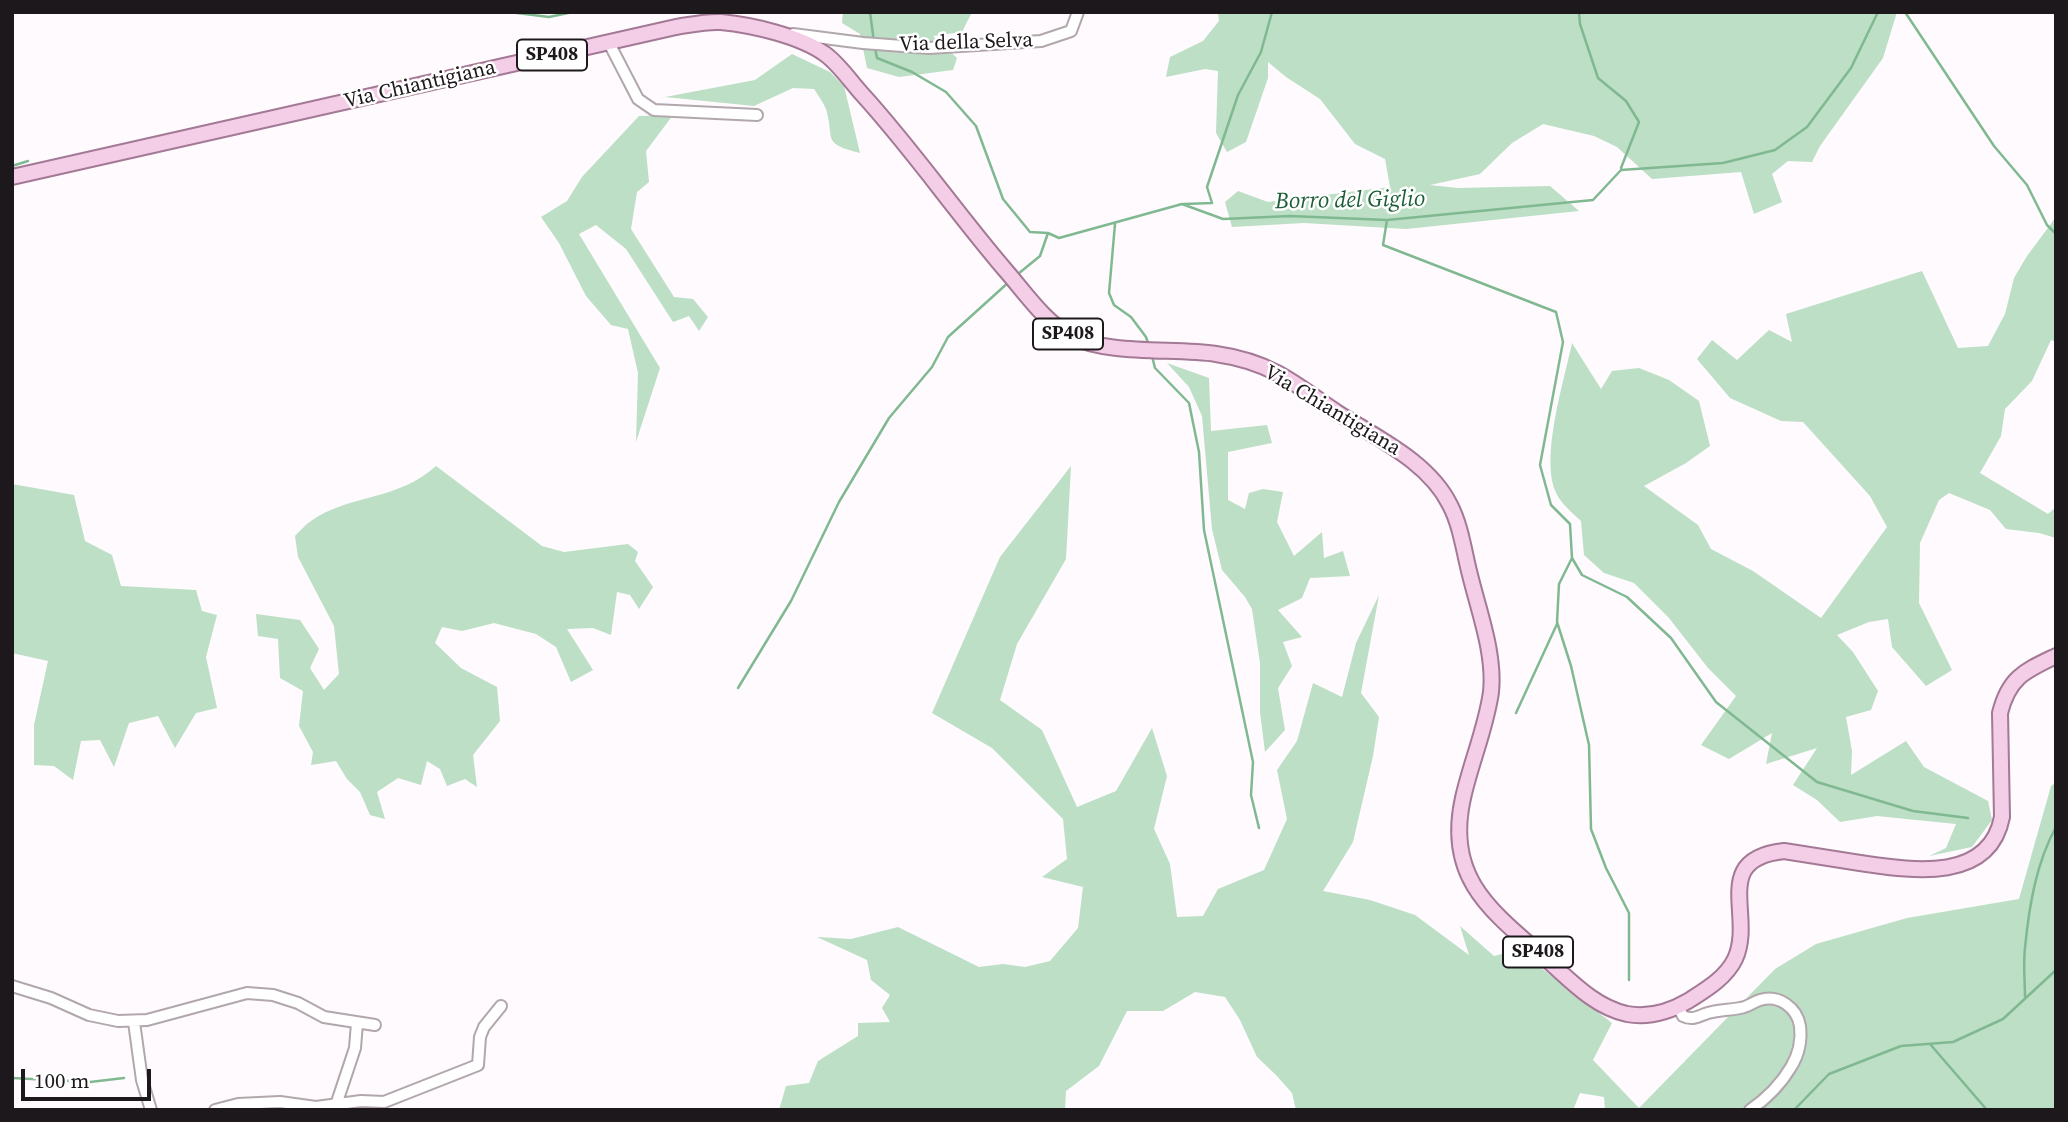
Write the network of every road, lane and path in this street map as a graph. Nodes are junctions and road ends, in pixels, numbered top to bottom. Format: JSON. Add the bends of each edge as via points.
{"nodes":[{"id":1,"x":1078,"y":12,"type":"edge"},
{"id":2,"x":776,"y":32,"type":"junction"},
{"id":3,"x":609,"y":43,"type":"junction"},
{"id":4,"x":757,"y":115,"type":"dead end"},
{"id":5,"x":12,"y":177,"type":"edge"},
{"id":6,"x":2056,"y":656,"type":"edge"},
{"id":7,"x":12,"y":986,"type":"edge"},
{"id":8,"x":501,"y":1006,"type":"dead end"},
{"id":9,"x":1678,"y":1007,"type":"junction"},
{"id":10,"x":134,"y":1022,"type":"junction"},
{"id":11,"x":357,"y":1023,"type":"junction"},
{"id":12,"x":375,"y":1026,"type":"dead end"},
{"id":13,"x":336,"y":1105,"type":"junction"},
{"id":14,"x":151,"y":1110,"type":"edge"},
{"id":15,"x":215,"y":1110,"type":"edge"},
{"id":16,"x":1750,"y":1110,"type":"edge"}],
"edges":[{"from":1,"to":2,"type":"street","name":"Via della Selva","via":[[1071,31],[1041,41],[929,48]]},
{"from":2,"to":3,"type":"main road","name":"Via Chiantigiana","number":"SP408","via":[[718,22]]},
{"from":2,"to":9,"type":"main road","name":"Via Chiantigiana","number":"SP408","via":[[827,55],[999,263],[1050,321],[1073,338],[1098,345],[1179,350],[1248,361],[1277,373],[1407,457],[1433,480],[1450,504],[1458,527],[1488,649],[1492,686],[1459,828],[1471,882],[1492,912],[1591,998],[1628,1014],[1651,1015]]},
{"from":3,"to":4,"type":"street","via":[[638,99],[654,110]]},
{"from":3,"to":5,"type":"main road","name":"Via Chiantigiana","number":"SP408"},
{"from":6,"to":9,"type":"main road","name":"Via Chiantigiana","number":"SP408","via":[[2026,670],[2004,697],[2000,713],[2002,817],[1999,832],[1990,843],[1972,859],[1930,871],[1784,852],[1767,853],[1751,861],[1739,883],[1741,928],[1733,962],[1718,980]]},
{"from":7,"to":10,"type":"street","via":[[89,1015]]},
{"from":8,"to":13,"type":"street","via":[[480,1037],[478,1065],[384,1102]]},
{"from":9,"to":16,"type":"street","via":[[1683,1016],[1694,1019],[1773,999],[1785,1002],[1798,1018],[1802,1039],[1797,1056],[1779,1083]]},
{"from":10,"to":11,"type":"street","via":[[247,993],[273,995],[324,1017]]},
{"from":10,"to":14,"type":"street"},
{"from":11,"to":12,"type":"street"},
{"from":11,"to":13,"type":"street","via":[[355,1048]]},
{"from":13,"to":15,"type":"street","via":[[281,1102]]}]}
